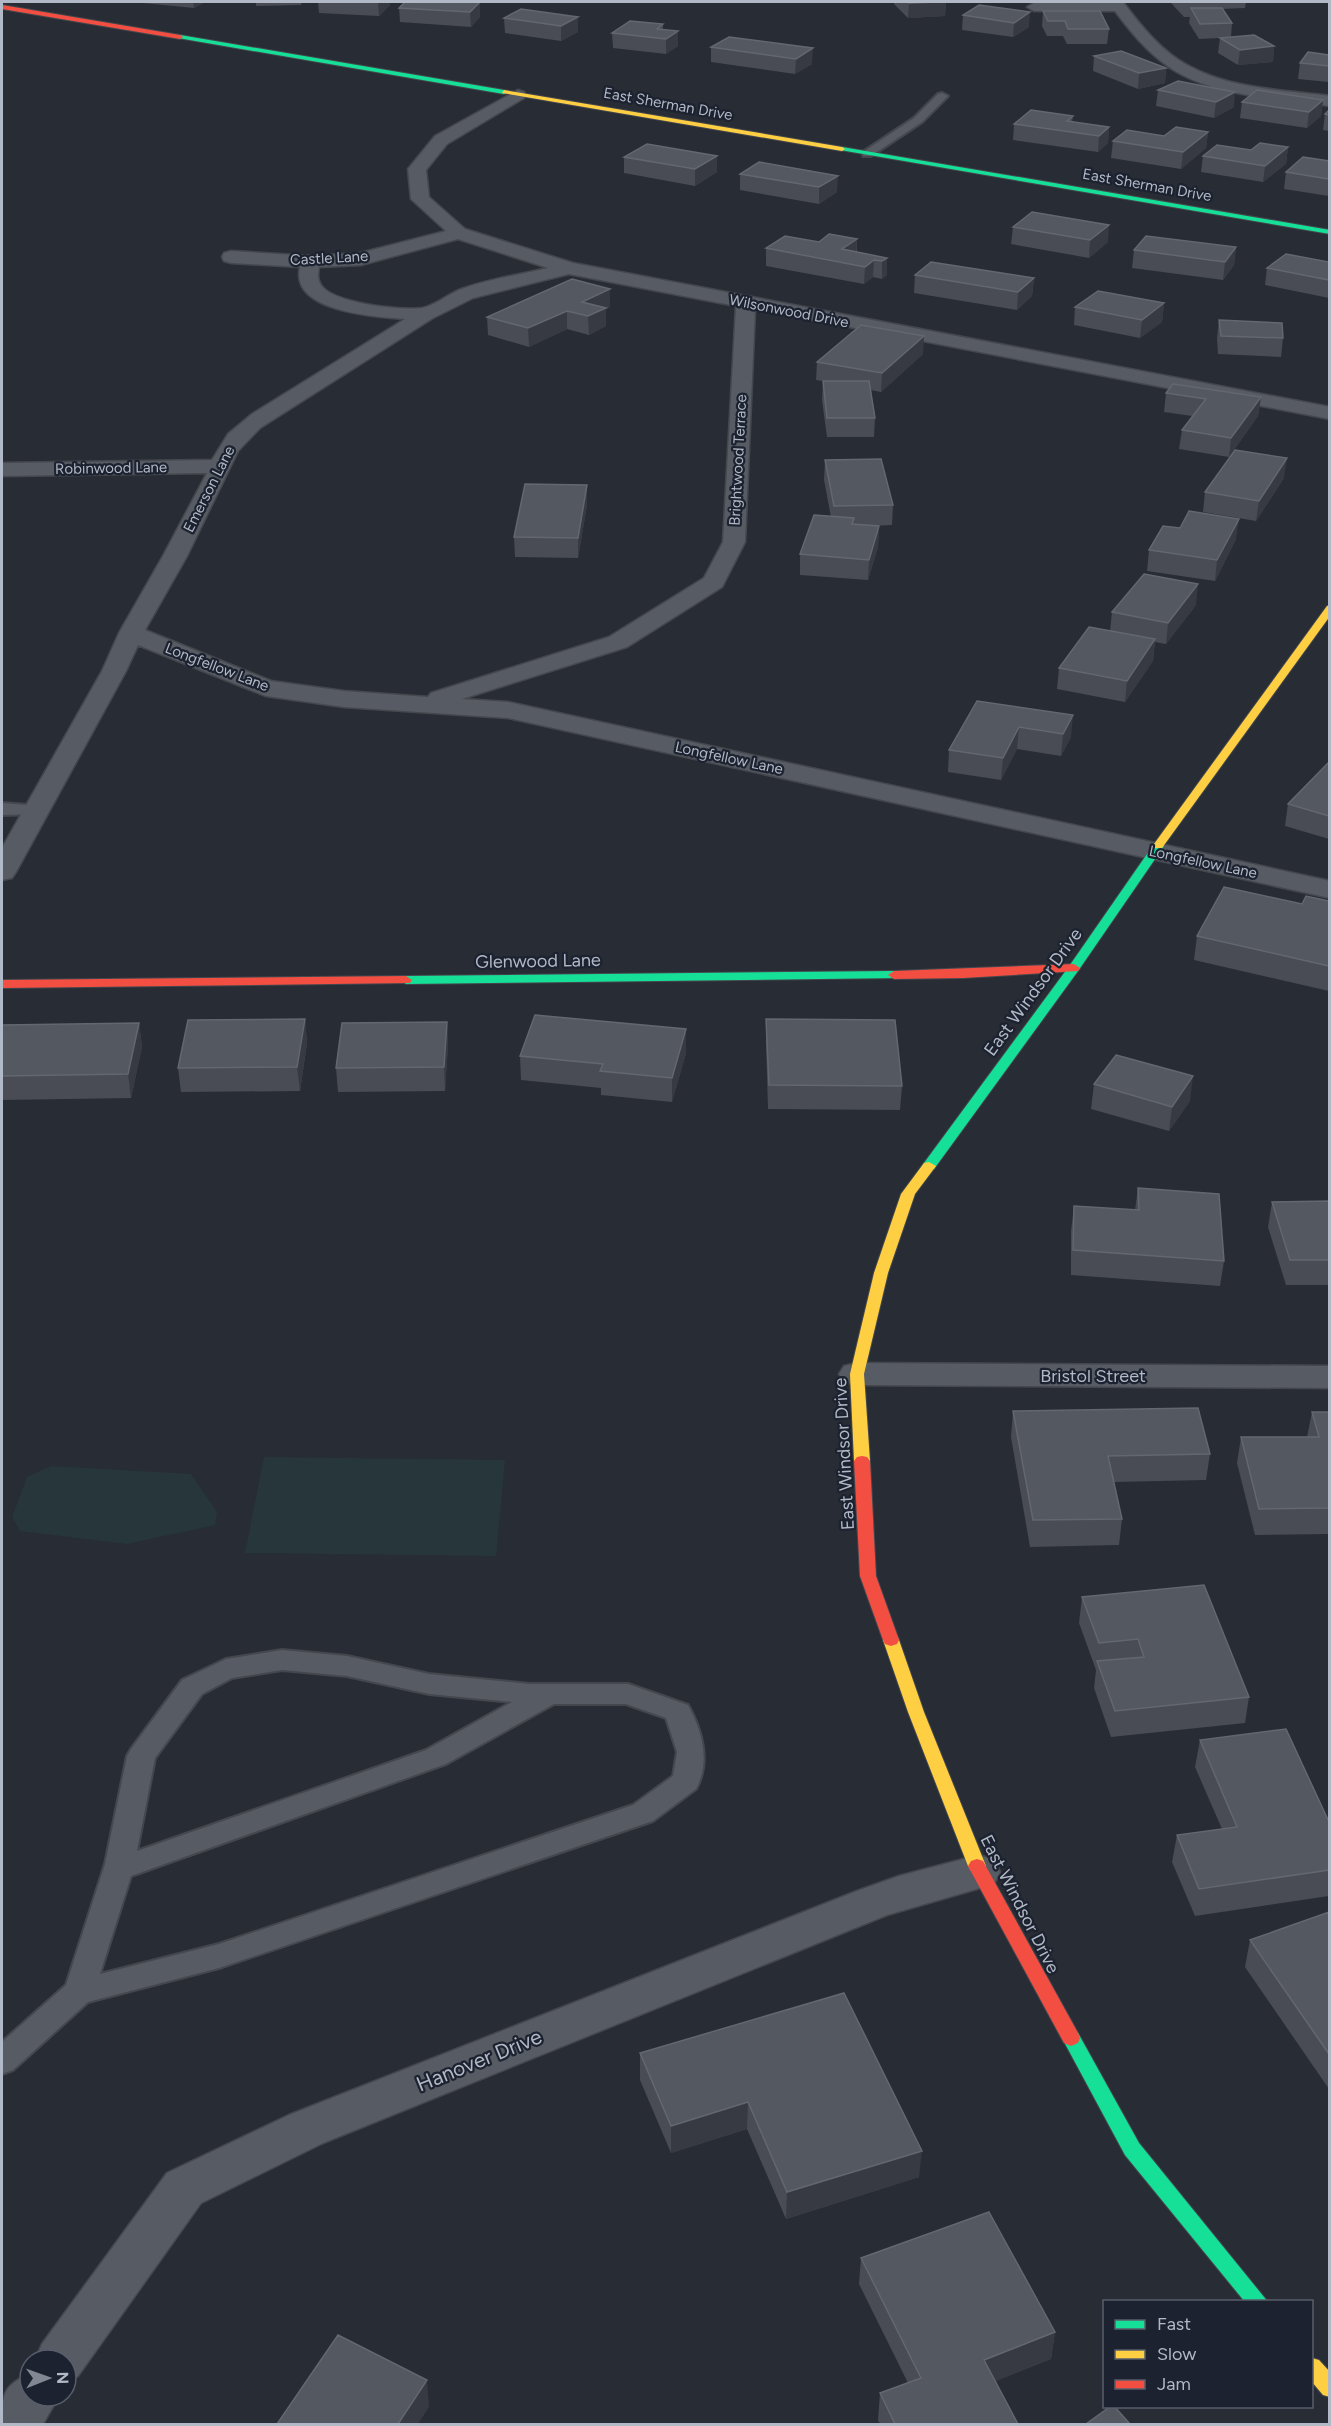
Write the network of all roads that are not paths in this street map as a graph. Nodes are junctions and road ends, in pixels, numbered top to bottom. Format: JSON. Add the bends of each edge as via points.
{"nodes":[{"id":1,"x":1118,"y":4,"type":"edge"},
{"id":2,"x":1034,"y":7,"type":"dead end"},
{"id":3,"x":2,"y":8,"type":"edge"},
{"id":4,"x":519,"y":95,"type":"junction"},
{"id":5,"x":942,"y":96,"type":"dead end"},
{"id":6,"x":1329,"y":101,"type":"edge"},
{"id":7,"x":867,"y":154,"type":"junction"},
{"id":8,"x":1329,"y":232,"type":"edge"},
{"id":9,"x":459,"y":233,"type":"junction"},
{"id":10,"x":231,"y":257,"type":"dead end"},
{"id":11,"x":311,"y":262,"type":"junction"},
{"id":12,"x":569,"y":268,"type":"junction"},
{"id":13,"x":746,"y":303,"type":"junction"},
{"id":14,"x":426,"y":314,"type":"junction"},
{"id":15,"x":1329,"y":413,"type":"edge"},
{"id":16,"x":221,"y":466,"type":"junction"},
{"id":17,"x":2,"y":469,"type":"edge"},
{"id":18,"x":1329,"y":608,"type":"edge"},
{"id":19,"x":131,"y":633,"type":"junction"},
{"id":20,"x":422,"y":704,"type":"junction"},
{"id":21,"x":2,"y":809,"type":"edge"},
{"id":22,"x":35,"y":810,"type":"junction"},
{"id":23,"x":1154,"y":851,"type":"junction"},
{"id":24,"x":2,"y":872,"type":"edge"},
{"id":25,"x":1329,"y":890,"type":"edge"},
{"id":26,"x":1074,"y":968,"type":"junction"},
{"id":27,"x":2,"y":984,"type":"edge"},
{"id":28,"x":857,"y":1374,"type":"junction"},
{"id":29,"x":1329,"y":1377,"type":"edge"},
{"id":30,"x":549,"y":1694,"type":"junction"},
{"id":31,"x":118,"y":1869,"type":"junction"},
{"id":32,"x":979,"y":1872,"type":"junction"},
{"id":33,"x":79,"y":1992,"type":"junction"},
{"id":34,"x":2,"y":2061,"type":"edge"},
{"id":35,"x":1257,"y":2300,"type":"edge"},
{"id":36,"x":69,"y":2348,"type":"edge"},
{"id":37,"x":1313,"y":2369,"type":"edge"},
{"id":38,"x":1329,"y":2388,"type":"edge"},
{"id":39,"x":25,"y":2408,"type":"edge"},
{"id":40,"x":13,"y":2424,"type":"edge"}],
"edges":[{"from":1,"to":2,"type":"street"},
{"from":1,"to":6,"type":"street","via":[[1151,45],[1190,73],[1244,88]]},
{"from":3,"to":4,"type":"street","name":"East Sherman Drive"},
{"from":4,"to":7,"type":"street","name":"East Sherman Drive"},
{"from":4,"to":9,"type":"street","name":"Wilsonwood Drive","via":[[441,140],[417,169],[420,200]]},
{"from":5,"to":7,"type":"lane","via":[[918,120]]},
{"from":7,"to":8,"type":"street","name":"East Sherman Drive"},
{"from":9,"to":11,"type":"street","name":"Castle Lane","via":[[362,259]]},
{"from":9,"to":12,"type":"street","name":"Wilsonwood Drive"},
{"from":10,"to":11,"type":"street","name":"Castle Lane"},
{"from":11,"to":14,"type":"street","via":[[310,284],[322,296],[348,306]]},
{"from":12,"to":13,"type":"street","name":"Wilsonwood Drive"},
{"from":12,"to":14,"type":"street","name":"Emerson Lane","via":[[466,294]]},
{"from":13,"to":15,"type":"street","name":"Wilsonwood Drive"},
{"from":13,"to":20,"type":"street","name":"Brightwood Terrace","via":[[734,542],[714,582],[618,642]]},
{"from":14,"to":16,"type":"street","name":"Emerson Lane","via":[[259,418],[226,450]]},
{"from":16,"to":17,"type":"street","name":"Robinwood Lane"},
{"from":16,"to":19,"type":"street","name":"Emerson Lane"},
{"from":18,"to":23,"type":"street","name":"East Windsor Drive"},
{"from":19,"to":20,"type":"street","name":"Longfellow Lane","via":[[267,688],[344,699]]},
{"from":19,"to":22,"type":"street","name":"Emerson Lane","via":[[114,671]]},
{"from":20,"to":23,"type":"street","name":"Longfellow Lane","via":[[508,710]]},
{"from":21,"to":22,"type":"lane"},
{"from":22,"to":24,"type":"street","name":"Emerson Lane"},
{"from":23,"to":25,"type":"street","name":"Longfellow Lane"},
{"from":23,"to":26,"type":"street","name":"East Windsor Drive"},
{"from":26,"to":27,"type":"street","name":"Glenwood Lane","via":[[963,974]]},
{"from":26,"to":28,"type":"street","name":"East Windsor Drive","via":[[908,1194],[881,1273]]},
{"from":28,"to":29,"type":"street","name":"Bristol Street"},
{"from":28,"to":32,"type":"street","name":"East Windsor Drive","via":[[868,1576]]},
{"from":30,"to":31,"type":"lane","via":[[436,1757]]},
{"from":30,"to":31,"type":"lane","via":[[429,1684],[347,1666],[282,1660],[226,1669],[192,1687],[141,1756]]},
{"from":30,"to":33,"type":"lane","via":[[628,1694],[678,1712],[691,1752],[686,1781],[643,1813],[219,1956]]},
{"from":31,"to":33,"type":"lane"},
{"from":32,"to":35,"type":"street","name":"East Windsor Drive","via":[[1132,2149]]},
{"from":32,"to":36,"type":"street","name":"Hanover Drive","via":[[899,1893],[861,1908],[306,2129],[184,2188]]},
{"from":33,"to":34,"type":"lane"},
{"from":37,"to":38,"type":"street"},
{"from":39,"to":40,"type":"street"}]}
